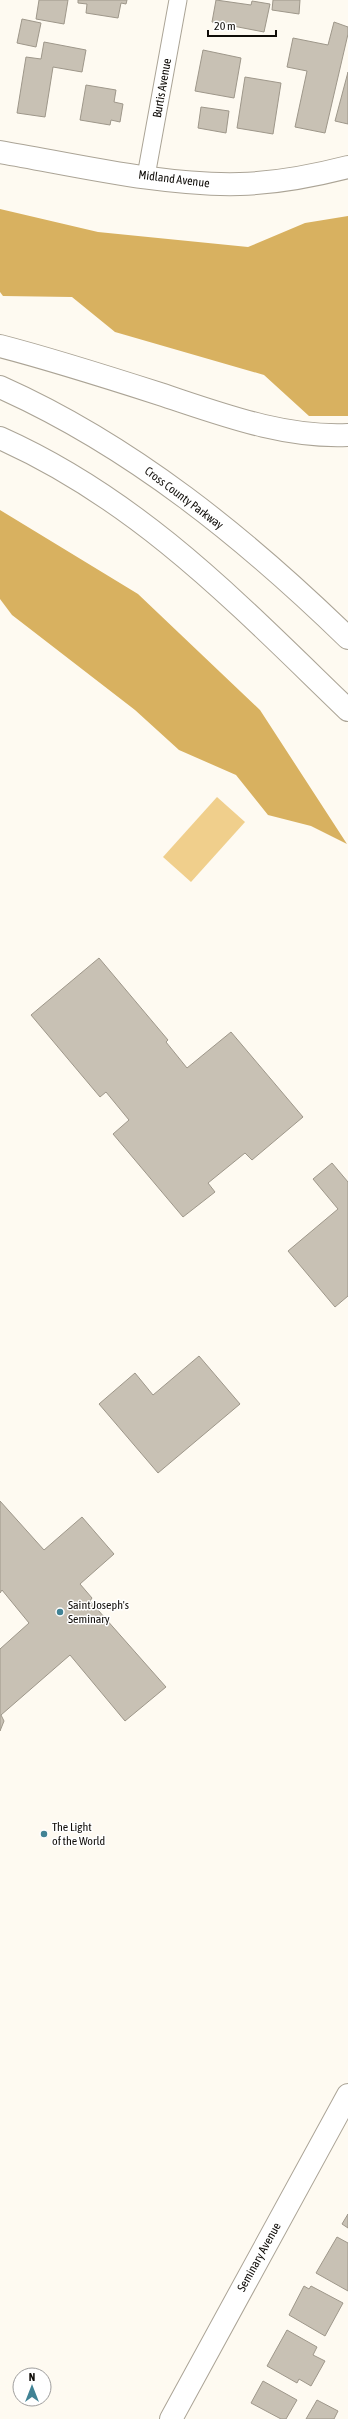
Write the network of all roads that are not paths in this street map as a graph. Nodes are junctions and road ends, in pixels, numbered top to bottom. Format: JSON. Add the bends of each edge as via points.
{"nodes":[{"id":1,"x":178,"y":0,"type":"edge"},
{"id":2,"x":0,"y":152,"type":"edge"},
{"id":3,"x":348,"y":167,"type":"edge"},
{"id":4,"x":146,"y":176,"type":"junction"},
{"id":5,"x":0,"y":346,"type":"edge"},
{"id":6,"x":0,"y":387,"type":"edge"},
{"id":7,"x":348,"y":435,"type":"edge"},
{"id":8,"x":0,"y":438,"type":"edge"},
{"id":9,"x":348,"y":638,"type":"edge"},
{"id":10,"x":323,"y":687,"type":"junction"},
{"id":11,"x":348,"y":710,"type":"edge"},
{"id":12,"x":348,"y":717,"type":"edge"},
{"id":13,"x":348,"y":2095,"type":"edge"},
{"id":14,"x":171,"y":2419,"type":"edge"}],
"edges":[{"from":1,"to":4,"type":"street","name":"Burtis Avenue"},
{"from":2,"to":4,"type":"main road","name":"Midland Avenue"},
{"from":3,"to":4,"type":"main road","name":"Midland Avenue","via":[[289,180],[239,184],[209,184]]},
{"from":5,"to":7,"type":"main road","via":[[65,363],[258,425],[312,434]]},
{"from":6,"to":9,"type":"main road","name":"Cross County Parkway","via":[[26,398],[99,438],[165,482],[246,544]]},
{"from":8,"to":10,"type":"main road","via":[[78,479],[161,536],[248,612]]},
{"from":10,"to":11,"type":"main road"},
{"from":10,"to":12,"type":"main road"},
{"from":13,"to":14,"type":"main road","name":"Seminary Avenue"}]}
